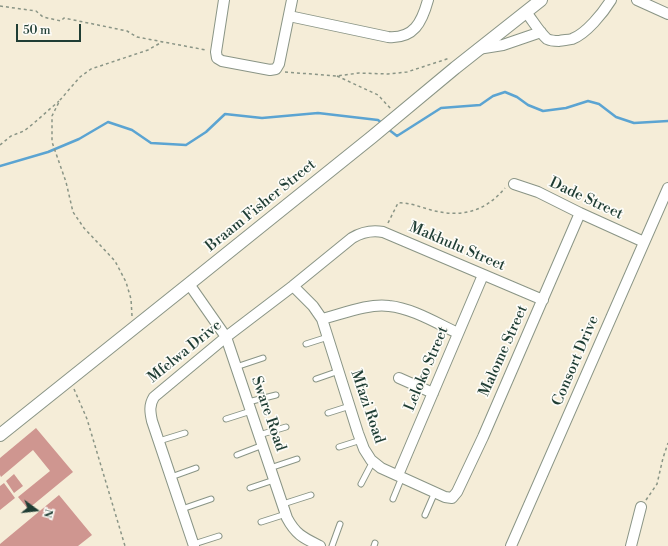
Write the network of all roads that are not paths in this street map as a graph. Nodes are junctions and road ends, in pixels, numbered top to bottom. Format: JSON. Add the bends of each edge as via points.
{"nodes":[{"id":1,"x":224,"y":0,"type":"edge"},
{"id":2,"x":292,"y":0,"type":"edge"},
{"id":3,"x":428,"y":0,"type":"edge"},
{"id":4,"x":541,"y":0,"type":"edge"},
{"id":5,"x":611,"y":0,"type":"edge"},
{"id":6,"x":637,"y":0,"type":"edge"},
{"id":7,"x":526,"y":12,"type":"junction"},
{"id":8,"x":668,"y":13,"type":"edge"},
{"id":9,"x":289,"y":16,"type":"junction"},
{"id":10,"x":541,"y":32,"type":"junction"},
{"id":11,"x":478,"y":50,"type":"junction"},
{"id":12,"x":514,"y":184,"type":"road end"},
{"id":13,"x":668,"y":188,"type":"edge"},
{"id":14,"x":580,"y":214,"type":"junction"},
{"id":15,"x":358,"y":234,"type":"joint"},
{"id":16,"x":644,"y":242,"type":"junction"},
{"id":17,"x":483,"y":275,"type":"junction"},
{"id":18,"x":189,"y":284,"type":"junction"},
{"id":19,"x":293,"y":286,"type":"junction"},
{"id":20,"x":543,"y":300,"type":"junction"},
{"id":21,"x":322,"y":319,"type":"junction"},
{"id":22,"x":458,"y":334,"type":"junction"},
{"id":23,"x":226,"y":337,"type":"junction"},
{"id":24,"x":328,"y":337,"type":"junction"},
{"id":25,"x":306,"y":344,"type":"dead end"},
{"id":26,"x":263,"y":358,"type":"dead end"},
{"id":27,"x":236,"y":367,"type":"junction"},
{"id":28,"x":339,"y":371,"type":"junction"},
{"id":29,"x":399,"y":378,"type":"dead end"},
{"id":30,"x":316,"y":379,"type":"dead end"},
{"id":31,"x":433,"y":393,"type":"junction"},
{"id":32,"x":276,"y":395,"type":"dead end"},
{"id":33,"x":350,"y":406,"type":"junction"},
{"id":34,"x":250,"y":407,"type":"junction"},
{"id":35,"x":328,"y":413,"type":"dead end"},
{"id":36,"x":226,"y":420,"type":"dead end"},
{"id":37,"x":286,"y":427,"type":"dead end"},
{"id":38,"x":185,"y":432,"type":"dead end"},
{"id":39,"x":0,"y":435,"type":"edge"},
{"id":40,"x":261,"y":440,"type":"junction"},
{"id":41,"x":361,"y":440,"type":"junction"},
{"id":42,"x":159,"y":441,"type":"junction"},
{"id":43,"x":339,"y":447,"type":"dead end"},
{"id":44,"x":237,"y":455,"type":"dead end"},
{"id":45,"x":297,"y":460,"type":"dead end"},
{"id":46,"x":373,"y":461,"type":"junction"},
{"id":47,"x":196,"y":468,"type":"dead end"},
{"id":48,"x":270,"y":468,"type":"junction"},
{"id":49,"x":400,"y":476,"type":"junction"},
{"id":50,"x":171,"y":477,"type":"junction"},
{"id":51,"x":274,"y":480,"type":"junction"},
{"id":52,"x":361,"y":484,"type":"dead end"},
{"id":53,"x":250,"y":488,"type":"dead end"},
{"id":54,"x":435,"y":492,"type":"junction"},
{"id":55,"x":311,"y":495,"type":"dead end"},
{"id":56,"x":452,"y":498,"type":"joint"},
{"id":57,"x":212,"y":499,"type":"dead end"},
{"id":58,"x":393,"y":499,"type":"dead end"},
{"id":59,"x":641,"y":507,"type":"road end"},
{"id":60,"x":182,"y":509,"type":"junction"},
{"id":61,"x":284,"y":509,"type":"junction"},
{"id":62,"x":425,"y":515,"type":"dead end"},
{"id":63,"x":261,"y":522,"type":"dead end"},
{"id":64,"x":340,"y":524,"type":"dead end"},
{"id":65,"x":219,"y":536,"type":"dead end"},
{"id":66,"x":194,"y":545,"type":"edge"},
{"id":67,"x":320,"y":546,"type":"edge"},
{"id":68,"x":332,"y":546,"type":"edge"},
{"id":69,"x":511,"y":546,"type":"edge"},
{"id":70,"x":631,"y":546,"type":"edge"}],
"edges":[{"from":1,"to":9,"type":"street","via":[[216,52],[217,58],[222,61],[270,70],[277,67]]},
{"from":2,"to":9,"type":"street"},
{"from":3,"to":9,"type":"street","via":[[425,14],[417,26],[402,37],[388,37]]},
{"from":4,"to":7,"type":"street","name":"Braam Fisher Street"},
{"from":5,"to":10,"type":"street","via":[[604,12],[573,39],[549,40]]},
{"from":6,"to":8,"type":"street"},
{"from":7,"to":10,"type":"street"},
{"from":7,"to":11,"type":"street","name":"Braam Fisher Street"},
{"from":10,"to":11,"type":"street","via":[[503,46]]},
{"from":11,"to":18,"type":"street","name":"Braam Fisher Street"},
{"from":12,"to":14,"type":"street","name":"Dade Street","via":[[538,192]]},
{"from":13,"to":16,"type":"street","name":"Consort Drive"},
{"from":14,"to":16,"type":"street","name":"Dade Street"},
{"from":14,"to":20,"type":"street","name":"Malome Street"},
{"from":15,"to":17,"type":"street","name":"Makhulu Street","via":[[370,231],[383,232]]},
{"from":15,"to":19,"type":"street","name":"Mfelwa Drive"},
{"from":16,"to":69,"type":"street","name":"Consort Drive"},
{"from":17,"to":20,"type":"street","name":"Makhulu Street"},
{"from":17,"to":22,"type":"street","name":"Leloko Street"},
{"from":18,"to":23,"type":"street","name":"Sware Road"},
{"from":18,"to":39,"type":"street","name":"Braam Fisher Street"},
{"from":19,"to":21,"type":"street","name":"Mfazi Road"},
{"from":19,"to":23,"type":"street","name":"Mfelwa Drive"},
{"from":20,"to":56,"type":"street","name":"Malome Street","via":[[456,495]]},
{"from":21,"to":22,"type":"street","via":[[366,308],[389,306],[416,314]]},
{"from":21,"to":24,"type":"street","name":"Mfazi Road"},
{"from":22,"to":31,"type":"street","name":"Leloko Street"},
{"from":23,"to":27,"type":"street","name":"Sware Road"},
{"from":23,"to":42,"type":"street","name":"Mfelwa Drive","via":[[151,401],[150,413]]},
{"from":24,"to":25,"type":"lane"},
{"from":24,"to":28,"type":"street","name":"Mfazi Road"},
{"from":26,"to":27,"type":"lane"},
{"from":27,"to":34,"type":"street","name":"Sware Road"},
{"from":28,"to":30,"type":"lane"},
{"from":28,"to":33,"type":"street","name":"Mfazi Road"},
{"from":29,"to":31,"type":"street"},
{"from":31,"to":49,"type":"street","name":"Leloko Street"},
{"from":32,"to":34,"type":"lane"},
{"from":33,"to":35,"type":"lane"},
{"from":33,"to":41,"type":"street","name":"Mfazi Road"},
{"from":34,"to":36,"type":"lane"},
{"from":34,"to":40,"type":"street","name":"Sware Road"},
{"from":37,"to":40,"type":"lane"},
{"from":38,"to":42,"type":"lane"},
{"from":40,"to":44,"type":"lane"},
{"from":40,"to":48,"type":"street","name":"Sware Road"},
{"from":41,"to":43,"type":"lane"},
{"from":41,"to":46,"type":"street","name":"Mfazi Road"},
{"from":42,"to":50,"type":"street","name":"Mfelwa Drive"},
{"from":45,"to":48,"type":"lane"},
{"from":46,"to":49,"type":"street","name":"Mfazi Road","via":[[381,468]]},
{"from":46,"to":52,"type":"lane"},
{"from":47,"to":50,"type":"lane"},
{"from":48,"to":51,"type":"street","name":"Sware Road"},
{"from":49,"to":54,"type":"street","name":"Mfazi Road"},
{"from":49,"to":58,"type":"lane"},
{"from":50,"to":60,"type":"street","name":"Mfelwa Drive"},
{"from":51,"to":53,"type":"lane"},
{"from":51,"to":61,"type":"street","name":"Sware Road"},
{"from":54,"to":56,"type":"street","name":"Mfazi Road"},
{"from":54,"to":62,"type":"lane"},
{"from":55,"to":61,"type":"lane"},
{"from":57,"to":60,"type":"lane"},
{"from":59,"to":70,"type":"street"},
{"from":60,"to":66,"type":"street","name":"Mfelwa Drive"},
{"from":61,"to":63,"type":"lane"},
{"from":61,"to":67,"type":"street","name":"Sware Road","via":[[293,528],[304,541]]},
{"from":64,"to":68,"type":"lane"},
{"from":65,"to":66,"type":"lane"}]}
